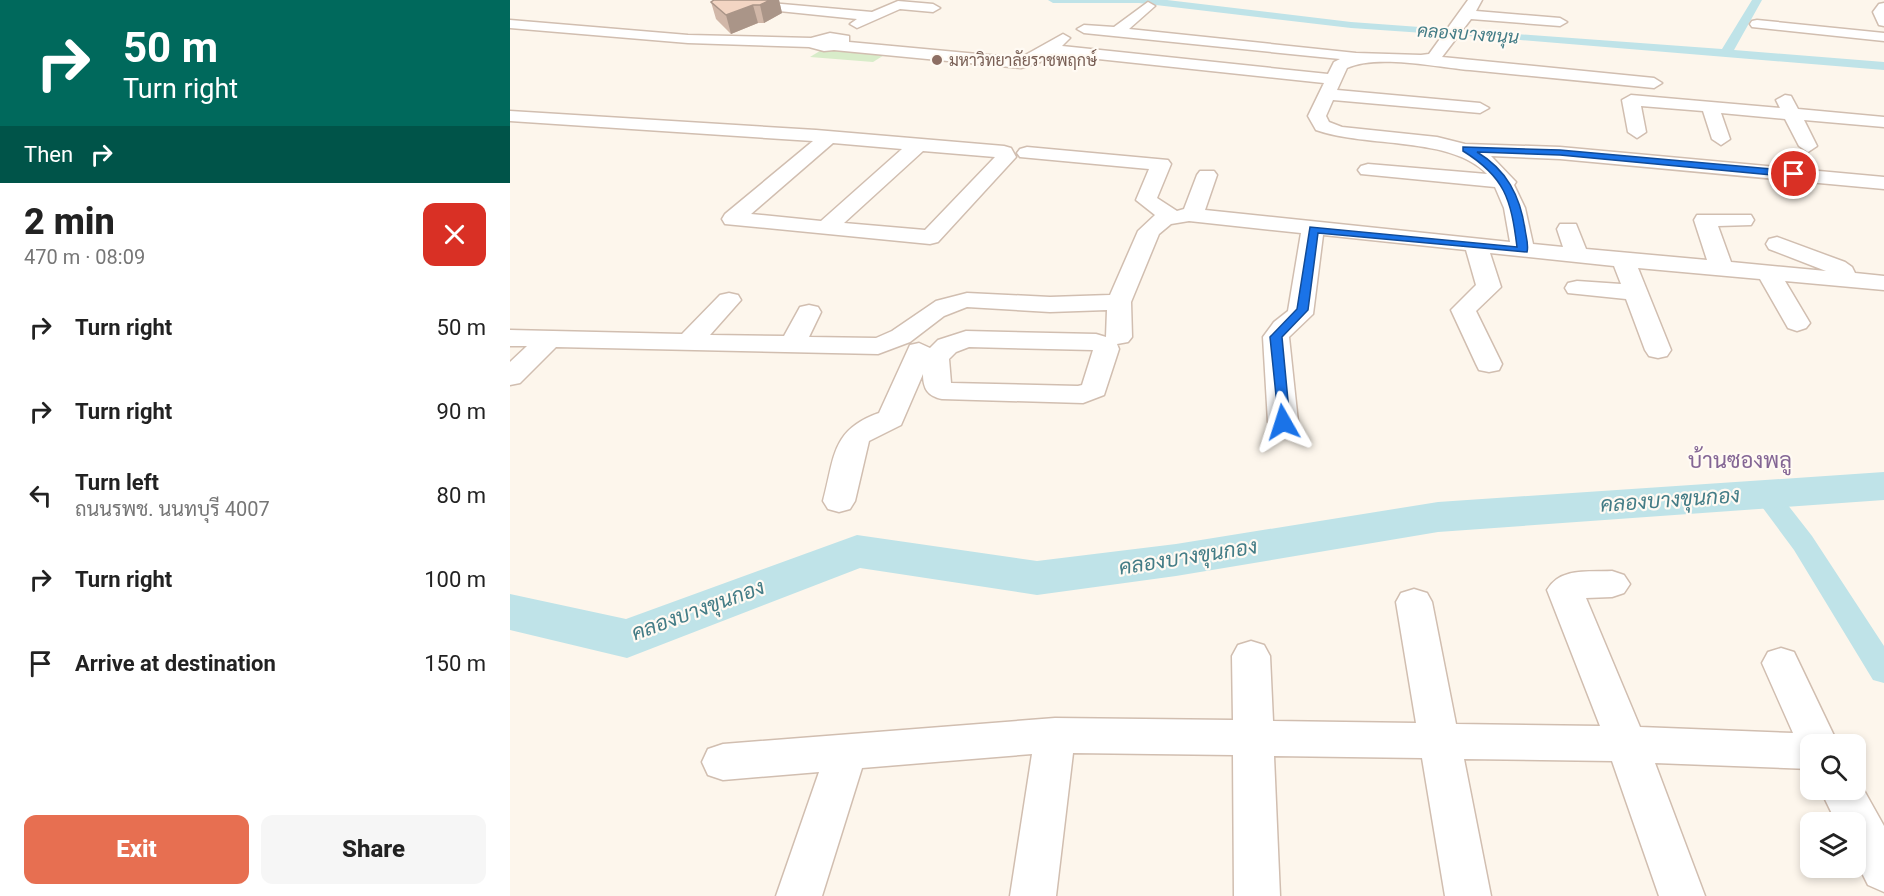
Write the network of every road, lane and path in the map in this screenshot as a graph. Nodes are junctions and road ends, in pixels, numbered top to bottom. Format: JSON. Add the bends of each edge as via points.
{"nodes":[{"id":1,"x":726,"y":2,"type":"edge"},
{"id":2,"x":1148,"y":6,"type":"dead end"},
{"id":3,"x":1884,"y":7,"type":"edge"},
{"id":4,"x":933,"y":8,"type":"dead end"},
{"id":5,"x":1535,"y":8,"type":"dead end"},
{"id":6,"x":1763,"y":10,"type":"dead end"},
{"id":7,"x":874,"y":16,"type":"junction"},
{"id":8,"x":1465,"y":16,"type":"edge"},
{"id":9,"x":1560,"y":22,"type":"dead end"},
{"id":10,"x":1884,"y":22,"type":"edge"},
{"id":11,"x":510,"y":24,"type":"edge"},
{"id":12,"x":717,"y":26,"type":"edge"},
{"id":13,"x":1117,"y":32,"type":"junction"},
{"id":14,"x":1757,"y":32,"type":"dead end"},
{"id":15,"x":1884,"y":37,"type":"edge"},
{"id":16,"x":745,"y":40,"type":"junction"},
{"id":17,"x":1278,"y":43,"type":"dead end"},
{"id":18,"x":833,"y":45,"type":"junction"},
{"id":19,"x":1442,"y":48,"type":"junction"},
{"id":20,"x":1048,"y":50,"type":"junction"},
{"id":21,"x":1488,"y":54,"type":"dead end"},
{"id":22,"x":1271,"y":58,"type":"dead end"},
{"id":23,"x":1429,"y":59,"type":"junction"},
{"id":24,"x":1340,"y":74,"type":"junction"},
{"id":25,"x":1654,"y":83,"type":"dead end"},
{"id":26,"x":1371,"y":92,"type":"dead end"},
{"id":27,"x":1757,"y":94,"type":"dead end"},
{"id":28,"x":1862,"y":102,"type":"dead end"},
{"id":29,"x":1710,"y":106,"type":"junction"},
{"id":30,"x":1788,"y":106,"type":"junction"},
{"id":31,"x":1480,"y":108,"type":"dead end"},
{"id":32,"x":1766,"y":112,"type":"junction"},
{"id":33,"x":510,"y":116,"type":"edge"},
{"id":34,"x":1881,"y":125,"type":"edge"},
{"id":35,"x":1637,"y":132,"type":"dead end"},
{"id":36,"x":727,"y":133,"type":"junction"},
{"id":37,"x":829,"y":136,"type":"junction"},
{"id":38,"x":761,"y":139,"type":"dead end"},
{"id":39,"x":1721,"y":140,"type":"dead end"},
{"id":40,"x":918,"y":145,"type":"junction"},
{"id":41,"x":691,"y":146,"type":"dead end"},
{"id":42,"x":1808,"y":146,"type":"dead end"},
{"id":43,"x":1467,"y":149,"type":"junction"},
{"id":44,"x":1005,"y":154,"type":"junction"},
{"id":45,"x":1368,"y":170,"type":"dead end"},
{"id":46,"x":1207,"y":176,"type":"dead end"},
{"id":47,"x":1506,"y":182,"type":"junction"},
{"id":48,"x":1884,"y":183,"type":"edge"},
{"id":49,"x":1183,"y":216,"type":"junction"},
{"id":50,"x":1743,"y":220,"type":"dead end"},
{"id":51,"x":828,"y":226,"type":"junction"},
{"id":52,"x":1568,"y":229,"type":"dead end"},
{"id":53,"x":1313,"y":230,"type":"junction"},
{"id":54,"x":1777,"y":244,"type":"dead end"},
{"id":55,"x":1476,"y":246,"type":"junction"},
{"id":56,"x":1523,"y":250,"type":"junction"},
{"id":57,"x":1577,"y":256,"type":"junction"},
{"id":58,"x":1623,"y":260,"type":"junction"},
{"id":59,"x":1721,"y":268,"type":"junction"},
{"id":60,"x":1768,"y":273,"type":"junction"},
{"id":61,"x":1849,"y":280,"type":"junction"},
{"id":62,"x":1884,"y":283,"type":"edge"},
{"id":63,"x":1577,"y":288,"type":"dead end"},
{"id":64,"x":1636,"y":293,"type":"junction"},
{"id":65,"x":729,"y":300,"type":"dead end"},
{"id":66,"x":1119,"y":302,"type":"junction"},
{"id":67,"x":809,"y":312,"type":"dead end"},
{"id":68,"x":1797,"y":323,"type":"dead end"},
{"id":69,"x":1119,"y":337,"type":"dead end"},
{"id":70,"x":510,"y":338,"type":"edge"},
{"id":71,"x":549,"y":339,"type":"junction"},
{"id":72,"x":689,"y":342,"type":"junction"},
{"id":73,"x":792,"y":345,"type":"junction"},
{"id":74,"x":920,"y":349,"type":"junction"},
{"id":75,"x":1658,"y":350,"type":"dead end"},
{"id":76,"x":1490,"y":364,"type":"dead end"},
{"id":77,"x":510,"y":377,"type":"edge"},
{"id":78,"x":1283,"y":422,"type":"dead end"},
{"id":79,"x":839,"y":501,"type":"dead end"},
{"id":80,"x":1612,"y":584,"type":"dead end"},
{"id":81,"x":1414,"y":602,"type":"dead end"},
{"id":82,"x":1251,"y":656,"type":"dead end"},
{"id":83,"x":1781,"y":663,"type":"dead end"},
{"id":84,"x":1813,"y":734,"type":"edge"},
{"id":85,"x":1055,"y":735,"type":"junction"},
{"id":86,"x":1252,"y":738,"type":"junction"},
{"id":87,"x":1440,"y":741,"type":"junction"},
{"id":88,"x":1627,"y":744,"type":"junction"},
{"id":89,"x":1800,"y":751,"type":"edge"},
{"id":90,"x":846,"y":752,"type":"junction"},
{"id":91,"x":723,"y":762,"type":"dead end"},
{"id":92,"x":1847,"y":800,"type":"edge"},
{"id":93,"x":1884,"y":870,"type":"edge"},
{"id":94,"x":800,"y":896,"type":"edge"},
{"id":95,"x":1033,"y":896,"type":"edge"},
{"id":96,"x":1257,"y":896,"type":"edge"},
{"id":97,"x":1468,"y":896,"type":"edge"},
{"id":98,"x":1682,"y":896,"type":"edge"}],
"edges":[{"from":1,"to":7,"type":"street"},
{"from":2,"to":13,"type":"street"},
{"from":3,"to":10,"type":"street","via":[[1880,12]]},
{"from":4,"to":7,"type":"street","via":[[900,5]]},
{"from":5,"to":8,"type":"street"},
{"from":6,"to":10,"type":"street"},
{"from":7,"to":18,"type":"street"},
{"from":8,"to":9,"type":"street"},
{"from":8,"to":19,"type":"street"},
{"from":11,"to":16,"type":"street"},
{"from":12,"to":16,"type":"street","via":[[737,31]]},
{"from":13,"to":20,"type":"street","via":[[1080,29]]},
{"from":13,"to":24,"type":"street","via":[[1325,52]]},
{"from":14,"to":15,"type":"street","via":[[1833,47],[1827,31]]},
{"from":16,"to":16,"type":"street","via":[[809,36],[847,19],[796,13]]},
{"from":16,"to":18,"type":"street"},
{"from":17,"to":24,"type":"street","via":[[1305,45],[1324,40],[1358,46]]},
{"from":18,"to":20,"type":"street","via":[[1002,63],[1021,63]]},
{"from":19,"to":21,"type":"street"},
{"from":19,"to":23,"type":"street"},
{"from":20,"to":24,"type":"street"},
{"from":22,"to":24,"type":"street"},
{"from":23,"to":24,"type":"street"},
{"from":23,"to":25,"type":"street"},
{"from":24,"to":26,"type":"street"},
{"from":24,"to":31,"type":"street"},
{"from":24,"to":43,"type":"street","via":[[1317,116],[1322,126]]},
{"from":27,"to":32,"type":"street"},
{"from":28,"to":34,"type":"street"},
{"from":29,"to":32,"type":"street"},
{"from":29,"to":35,"type":"street","via":[[1631,100]]},
{"from":29,"to":39,"type":"street"},
{"from":30,"to":32,"type":"street"},
{"from":30,"to":34,"type":"street"},
{"from":30,"to":42,"type":"street"},
{"from":33,"to":36,"type":"street"},
{"from":36,"to":37,"type":"street"},
{"from":36,"to":38,"type":"street"},
{"from":36,"to":41,"type":"street"},
{"from":37,"to":40,"type":"street"},
{"from":37,"to":51,"type":"street","via":[[733,216],[738,220]]},
{"from":40,"to":44,"type":"street"},
{"from":40,"to":51,"type":"street"},
{"from":43,"to":47,"type":"street"},
{"from":43,"to":48,"type":"street","via":[[1560,153]]},
{"from":44,"to":49,"type":"street","via":[[1020,148],[1027,153],[1161,164],[1146,200]]},
{"from":44,"to":51,"type":"street","via":[[930,237]]},
{"from":45,"to":47,"type":"street"},
{"from":46,"to":49,"type":"street","via":[[1195,206]]},
{"from":47,"to":56,"type":"street","via":[[1517,209]]},
{"from":49,"to":53,"type":"street"},
{"from":49,"to":66,"type":"street","via":[[1157,223],[1149,231]]},
{"from":50,"to":59,"type":"street","via":[[1705,220]]},
{"from":52,"to":57,"type":"street"},
{"from":53,"to":55,"type":"street"},
{"from":53,"to":78,"type":"street","via":[[1302,310],[1276,337]]},
{"from":54,"to":61,"type":"street","via":[[1837,267]]},
{"from":55,"to":56,"type":"street"},
{"from":55,"to":76,"type":"street","via":[[1489,287],[1463,310]]},
{"from":56,"to":57,"type":"street"},
{"from":57,"to":58,"type":"street"},
{"from":58,"to":59,"type":"street"},
{"from":58,"to":64,"type":"street"},
{"from":59,"to":60,"type":"street"},
{"from":60,"to":61,"type":"street"},
{"from":60,"to":68,"type":"street"},
{"from":61,"to":62,"type":"street"},
{"from":63,"to":64,"type":"street"},
{"from":64,"to":75,"type":"street"},
{"from":65,"to":72,"type":"street"},
{"from":66,"to":69,"type":"street"},
{"from":66,"to":74,"type":"street","via":[[956,302],[928,314]]},
{"from":67,"to":73,"type":"street"},
{"from":70,"to":71,"type":"street"},
{"from":71,"to":72,"type":"street"},
{"from":71,"to":77,"type":"street"},
{"from":72,"to":73,"type":"street"},
{"from":73,"to":74,"type":"street"},
{"from":74,"to":74,"type":"street","via":[[942,391],[1083,395],[1094,389],[1106,349],[1096,342],[966,339]]},
{"from":74,"to":79,"type":"street","via":[[891,419],[860,432],[855,440]]},
{"from":80,"to":88,"type":"street","via":[[1570,586],[1565,590]]},
{"from":81,"to":87,"type":"street"},
{"from":82,"to":86,"type":"street"},
{"from":83,"to":84,"type":"street"},
{"from":85,"to":86,"type":"street"},
{"from":85,"to":90,"type":"street"},
{"from":85,"to":95,"type":"street"},
{"from":86,"to":87,"type":"street"},
{"from":86,"to":96,"type":"street"},
{"from":87,"to":88,"type":"street"},
{"from":87,"to":97,"type":"street"},
{"from":88,"to":89,"type":"street"},
{"from":88,"to":98,"type":"street"},
{"from":90,"to":91,"type":"street"},
{"from":90,"to":94,"type":"street"},
{"from":92,"to":93,"type":"street"}]}
